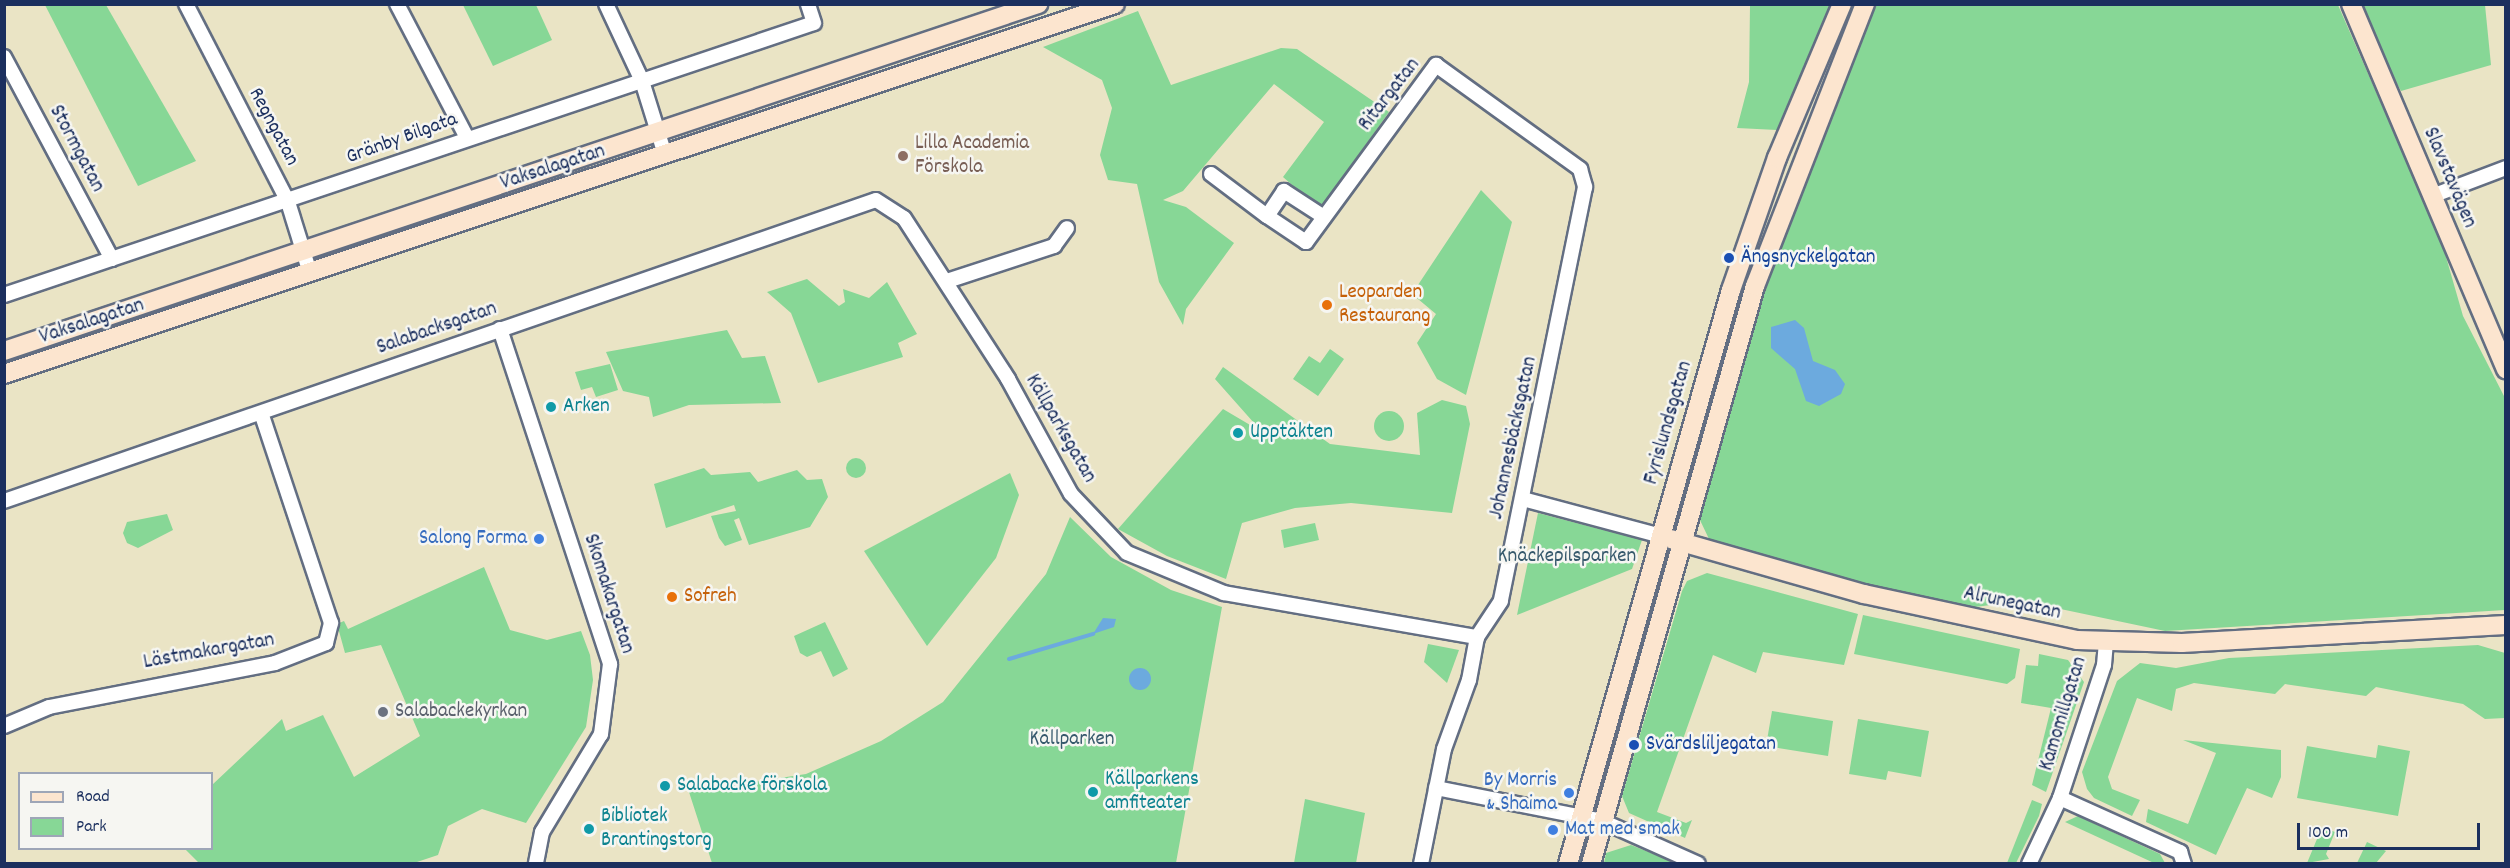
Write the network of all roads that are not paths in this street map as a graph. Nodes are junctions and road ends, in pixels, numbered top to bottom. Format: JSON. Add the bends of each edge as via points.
{"nodes":[{"id":1,"x":186,"y":4,"type":"edge"},
{"id":2,"x":397,"y":4,"type":"edge"},
{"id":3,"x":606,"y":4,"type":"edge"},
{"id":4,"x":808,"y":4,"type":"edge"},
{"id":5,"x":1038,"y":4,"type":"edge"},
{"id":6,"x":1115,"y":4,"type":"edge"},
{"id":7,"x":1842,"y":4,"type":"edge"},
{"id":8,"x":1865,"y":4,"type":"edge"},
{"id":9,"x":2351,"y":4,"type":"edge"},
{"id":10,"x":4,"y":57,"type":"edge"},
{"id":11,"x":642,"y":81,"type":"junction"},
{"id":12,"x":657,"y":132,"type":"junction"},
{"id":13,"x":467,"y":138,"type":"junction"},
{"id":14,"x":665,"y":155,"type":"junction"},
{"id":15,"x":2505,"y":168,"type":"edge"},
{"id":16,"x":1211,"y":174,"type":"dead end"},
{"id":17,"x":1585,"y":187,"type":"joint"},
{"id":18,"x":2432,"y":196,"type":"junction"},
{"id":19,"x":288,"y":202,"type":"junction"},
{"id":20,"x":883,"y":202,"type":"joint"},
{"id":21,"x":1267,"y":216,"type":"junction"},
{"id":22,"x":1324,"y":217,"type":"junction"},
{"id":23,"x":1067,"y":228,"type":"dead end"},
{"id":24,"x":304,"y":250,"type":"junction"},
{"id":25,"x":112,"y":259,"type":"junction"},
{"id":26,"x":310,"y":273,"type":"junction"},
{"id":27,"x":947,"y":281,"type":"junction"},
{"id":28,"x":4,"y":295,"type":"edge"},
{"id":29,"x":500,"y":329,"type":"junction"},
{"id":30,"x":4,"y":351,"type":"edge"},
{"id":31,"x":2505,"y":370,"type":"edge"},
{"id":32,"x":4,"y":374,"type":"edge"},
{"id":33,"x":261,"y":412,"type":"junction"},
{"id":34,"x":1523,"y":499,"type":"junction"},
{"id":35,"x":4,"y":501,"type":"edge"},
{"id":36,"x":1660,"y":536,"type":"junction"},
{"id":37,"x":1682,"y":542,"type":"junction"},
{"id":38,"x":2505,"y":625,"type":"edge"},
{"id":39,"x":1477,"y":637,"type":"junction"},
{"id":40,"x":2106,"y":642,"type":"junction"},
{"id":41,"x":4,"y":726,"type":"edge"},
{"id":42,"x":1436,"y":788,"type":"junction"},
{"id":43,"x":2060,"y":798,"type":"junction"},
{"id":44,"x":1580,"y":815,"type":"junction"},
{"id":45,"x":1602,"y":821,"type":"junction"},
{"id":46,"x":536,"y":864,"type":"edge"},
{"id":47,"x":1421,"y":864,"type":"edge"},
{"id":48,"x":1568,"y":864,"type":"edge"},
{"id":49,"x":1591,"y":864,"type":"edge"},
{"id":50,"x":1698,"y":864,"type":"edge"},
{"id":51,"x":2030,"y":864,"type":"edge"},
{"id":52,"x":2184,"y":864,"type":"edge"}],
"edges":[{"from":1,"to":19,"type":"street","name":"Regngatan"},
{"from":2,"to":13,"type":"street"},
{"from":3,"to":11,"type":"street"},
{"from":4,"to":11,"type":"street","name":"Gränby Bilgata","via":[[814,23]]},
{"from":5,"to":12,"type":"main road","name":"Vaksalagatan"},
{"from":6,"to":14,"type":"main road","name":"Vaksalagatan"},
{"from":7,"to":36,"type":"main road","name":"Fyrislundsgatan","via":[[1777,158],[1736,275]]},
{"from":8,"to":37,"type":"main road","via":[[1756,284]]},
{"from":9,"to":18,"type":"main road","name":"Slavstavägen"},
{"from":10,"to":25,"type":"street","name":"Stormgatan"},
{"from":11,"to":12,"type":"street"},
{"from":11,"to":13,"type":"street","name":"Gränby Bilgata"},
{"from":12,"to":14,"type":"street"},
{"from":12,"to":24,"type":"main road","name":"Vaksalagatan"},
{"from":13,"to":19,"type":"street","name":"Gränby Bilgata"},
{"from":14,"to":26,"type":"main road","name":"Vaksalagatan"},
{"from":15,"to":18,"type":"street"},
{"from":16,"to":21,"type":"street","name":"Ritargatan"},
{"from":17,"to":22,"type":"street","name":"Ritargatan","via":[[1580,169],[1436,65]]},
{"from":17,"to":34,"type":"street","name":"Johannesbäcksgatan"},
{"from":18,"to":31,"type":"main road","name":"Slavstavägen"},
{"from":19,"to":24,"type":"street","name":"Regngatan"},
{"from":19,"to":25,"type":"street","name":"Gränby Bilgata"},
{"from":20,"to":27,"type":"street","name":"Källparksgatan","via":[[900,213]]},
{"from":20,"to":29,"type":"street","name":"Salabacksgatan","via":[[862,202]]},
{"from":21,"to":22,"type":"street","name":"Ritargatan","via":[[1306,242]]},
{"from":21,"to":22,"type":"street","via":[[1284,191]]},
{"from":23,"to":27,"type":"street","via":[[1054,246]]},
{"from":24,"to":26,"type":"street","name":"Regngatan"},
{"from":24,"to":30,"type":"main road","name":"Vaksalagatan"},
{"from":25,"to":28,"type":"street","name":"Gränby Bilgata"},
{"from":26,"to":32,"type":"main road","name":"Vaksalagatan"},
{"from":27,"to":39,"type":"street","name":"Källparksgatan","via":[[1071,494],[1127,553],[1224,593]]},
{"from":29,"to":33,"type":"street","name":"Salabacksgatan"},
{"from":29,"to":46,"type":"street","name":"Skomakargatan","via":[[610,664],[601,734],[542,832]]},
{"from":33,"to":35,"type":"street","name":"Salabacksgatan"},
{"from":33,"to":41,"type":"street","name":"Lästmakargatan","via":[[331,623],[326,643],[275,663],[60,704]]},
{"from":34,"to":36,"type":"street","name":"Alrunegatan"},
{"from":34,"to":39,"type":"street","name":"Johannesbäcksgatan","via":[[1501,601]]},
{"from":36,"to":37,"type":"main road","name":"Alrunegatan"},
{"from":36,"to":44,"type":"main road","name":"Fyrislundsgatan"},
{"from":37,"to":40,"type":"main road","name":"Alrunegatan","via":[[1864,594]]},
{"from":37,"to":45,"type":"main road"},
{"from":38,"to":40,"type":"main road","name":"Alrunegatan"},
{"from":39,"to":42,"type":"street","name":"Johannesbäcksgatan"},
{"from":40,"to":43,"type":"street","name":"Kamomillgatan","via":[[2104,665]]},
{"from":42,"to":44,"type":"street"},
{"from":42,"to":47,"type":"street","name":"Johannesbäcksgatan"},
{"from":43,"to":51,"type":"street","name":"Kamomillgatan"},
{"from":43,"to":52,"type":"street","name":"Kamomillgatan","via":[[2180,852]]},
{"from":44,"to":45,"type":"street"},
{"from":44,"to":48,"type":"main road","name":"Fyrislundsgatan"},
{"from":45,"to":49,"type":"main road"},
{"from":45,"to":50,"type":"street"}]}
